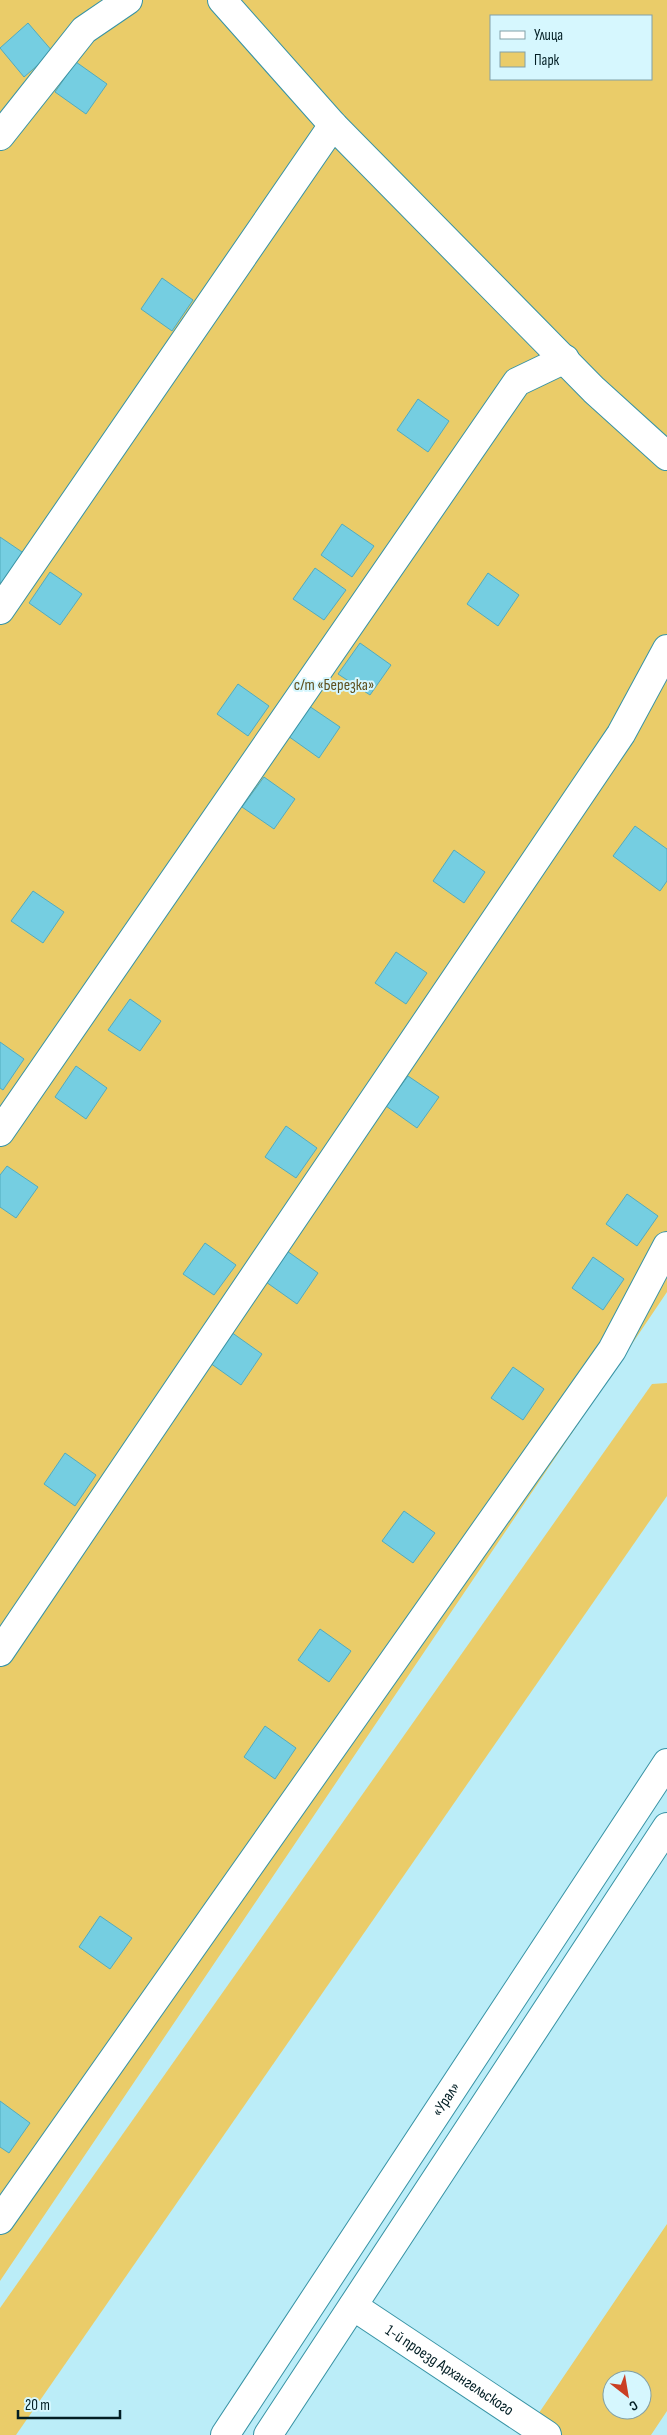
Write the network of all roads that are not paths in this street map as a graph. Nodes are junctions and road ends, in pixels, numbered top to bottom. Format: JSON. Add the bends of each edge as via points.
{"nodes":[{"id":1,"x":128,"y":0,"type":"edge"},
{"id":2,"x":222,"y":0,"type":"edge"},
{"id":3,"x":333,"y":125,"type":"junction"},
{"id":4,"x":0,"y":136,"type":"edge"},
{"id":5,"x":565,"y":359,"type":"junction"},
{"id":6,"x":667,"y":456,"type":"edge"},
{"id":7,"x":0,"y":610,"type":"edge"},
{"id":8,"x":667,"y":649,"type":"edge"},
{"id":9,"x":0,"y":1132,"type":"edge"},
{"id":10,"x":667,"y":1246,"type":"edge"},
{"id":11,"x":0,"y":1652,"type":"edge"},
{"id":12,"x":667,"y":1763,"type":"edge"},
{"id":13,"x":667,"y":1827,"type":"edge"},
{"id":14,"x":0,"y":2220,"type":"edge"},
{"id":15,"x":353,"y":2306,"type":"junction"},
{"id":16,"x":225,"y":2435,"type":"edge"},
{"id":17,"x":268,"y":2435,"type":"edge"},
{"id":18,"x":547,"y":2435,"type":"edge"}],
"edges":[{"from":1,"to":4,"type":"main road","via":[[84,30]]},
{"from":2,"to":3,"type":"main road"},
{"from":3,"to":5,"type":"main road"},
{"from":3,"to":7,"type":"main road"},
{"from":5,"to":6,"type":"main road"},
{"from":5,"to":9,"type":"main road","via":[[517,382]]},
{"from":8,"to":11,"type":"main road","via":[[621,734]]},
{"from":10,"to":14,"type":"main road","via":[[612,1350]]},
{"from":12,"to":16,"type":"main road","name":"«Урал»"},
{"from":13,"to":15,"type":"main road"},
{"from":15,"to":17,"type":"main road"},
{"from":15,"to":18,"type":"main road","name":"1-й проезд Архангельского"}]}
